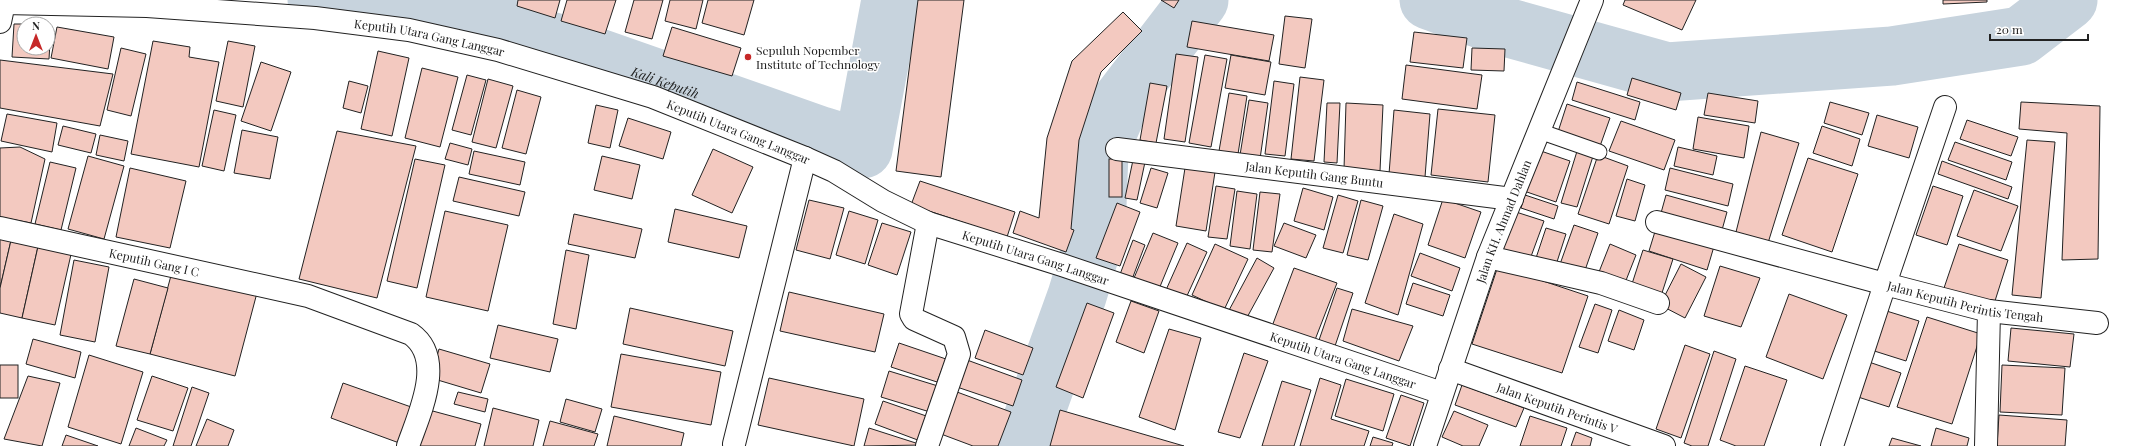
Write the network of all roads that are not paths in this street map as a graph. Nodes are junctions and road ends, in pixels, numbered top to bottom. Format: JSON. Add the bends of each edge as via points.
{"nodes":[{"id":1,"x":1592,"y":0,"type":"edge"},
{"id":2,"x":2,"y":13,"type":"edge"},
{"id":3,"x":1945,"y":107,"type":"dead end"},
{"id":4,"x":1539,"y":131,"type":"junction"},
{"id":5,"x":1117,"y":149,"type":"dead end"},
{"id":6,"x":1599,"y":152,"type":"dead end"},
{"id":7,"x":805,"y":158,"type":"junction"},
{"id":8,"x":1512,"y":199,"type":"junction"},
{"id":9,"x":1657,"y":222,"type":"dead end"},
{"id":10,"x":928,"y":223,"type":"junction"},
{"id":11,"x":0,"y":228,"type":"edge"},
{"id":12,"x":1488,"y":257,"type":"junction"},
{"id":13,"x":1884,"y":284,"type":"junction"},
{"id":14,"x":1658,"y":303,"type":"dead end"},
{"id":15,"x":1990,"y":311,"type":"junction"},
{"id":16,"x":2097,"y":323,"type":"dead end"},
{"id":17,"x":1450,"y":369,"type":"junction"},
{"id":18,"x":1442,"y":393,"type":"junction"},
{"id":19,"x":734,"y":444,"type":"dead end"},
{"id":20,"x":408,"y":446,"type":"edge"},
{"id":21,"x":927,"y":446,"type":"edge"},
{"id":22,"x":1425,"y":446,"type":"edge"},
{"id":23,"x":1664,"y":446,"type":"edge"},
{"id":24,"x":1832,"y":446,"type":"edge"},
{"id":25,"x":1986,"y":446,"type":"edge"}],
"edges":[{"from":1,"to":4,"type":"street","name":"Jalan KH. Ahmad Dahlan"},
{"from":2,"to":7,"type":"street","name":"Keputih Utara Gang Langgar","via":[[147,6],[315,18],[409,30],[498,50],[653,97]]},
{"from":3,"to":13,"type":"street"},
{"from":4,"to":6,"type":"lane"},
{"from":4,"to":8,"type":"street","name":"Jalan KH. Ahmad Dahlan"},
{"from":5,"to":8,"type":"street","name":"Jalan Keputih Gang Buntu"},
{"from":7,"to":10,"type":"street","name":"Keputih Utara Gang Langgar","via":[[834,171],[883,201]]},
{"from":7,"to":19,"type":"street"},
{"from":8,"to":12,"type":"street","name":"Jalan KH. Ahmad Dahlan"},
{"from":9,"to":13,"type":"street"},
{"from":10,"to":18,"type":"street","name":"Keputih Utara Gang Langgar","via":[[1062,265]]},
{"from":10,"to":21,"type":"street","via":[[912,314],[914,319],[954,337],[958,354]]},
{"from":11,"to":20,"type":"street","name":"Keputih Gang I C","via":[[308,296],[411,334],[422,345],[427,359],[428,380]]},
{"from":12,"to":14,"type":"street","via":[[1601,283]]},
{"from":12,"to":17,"type":"street","name":"Jalan KH. Ahmad Dahlan"},
{"from":13,"to":15,"type":"street","name":"Jalan Keputih Perintis Tengah"},
{"from":13,"to":24,"type":"street","name":"Jalan Keputih Perintis Tengah"},
{"from":15,"to":16,"type":"street","name":"Jalan Keputih Perintis Tengah"},
{"from":15,"to":25,"type":"street"},
{"from":17,"to":18,"type":"street","name":"Jalan KH. Ahmad Dahlan"},
{"from":17,"to":23,"type":"street","name":"Jalan Keputih Perintis V"},
{"from":18,"to":22,"type":"street","name":"Jalan KH. Ahmad Dahlan"}]}
